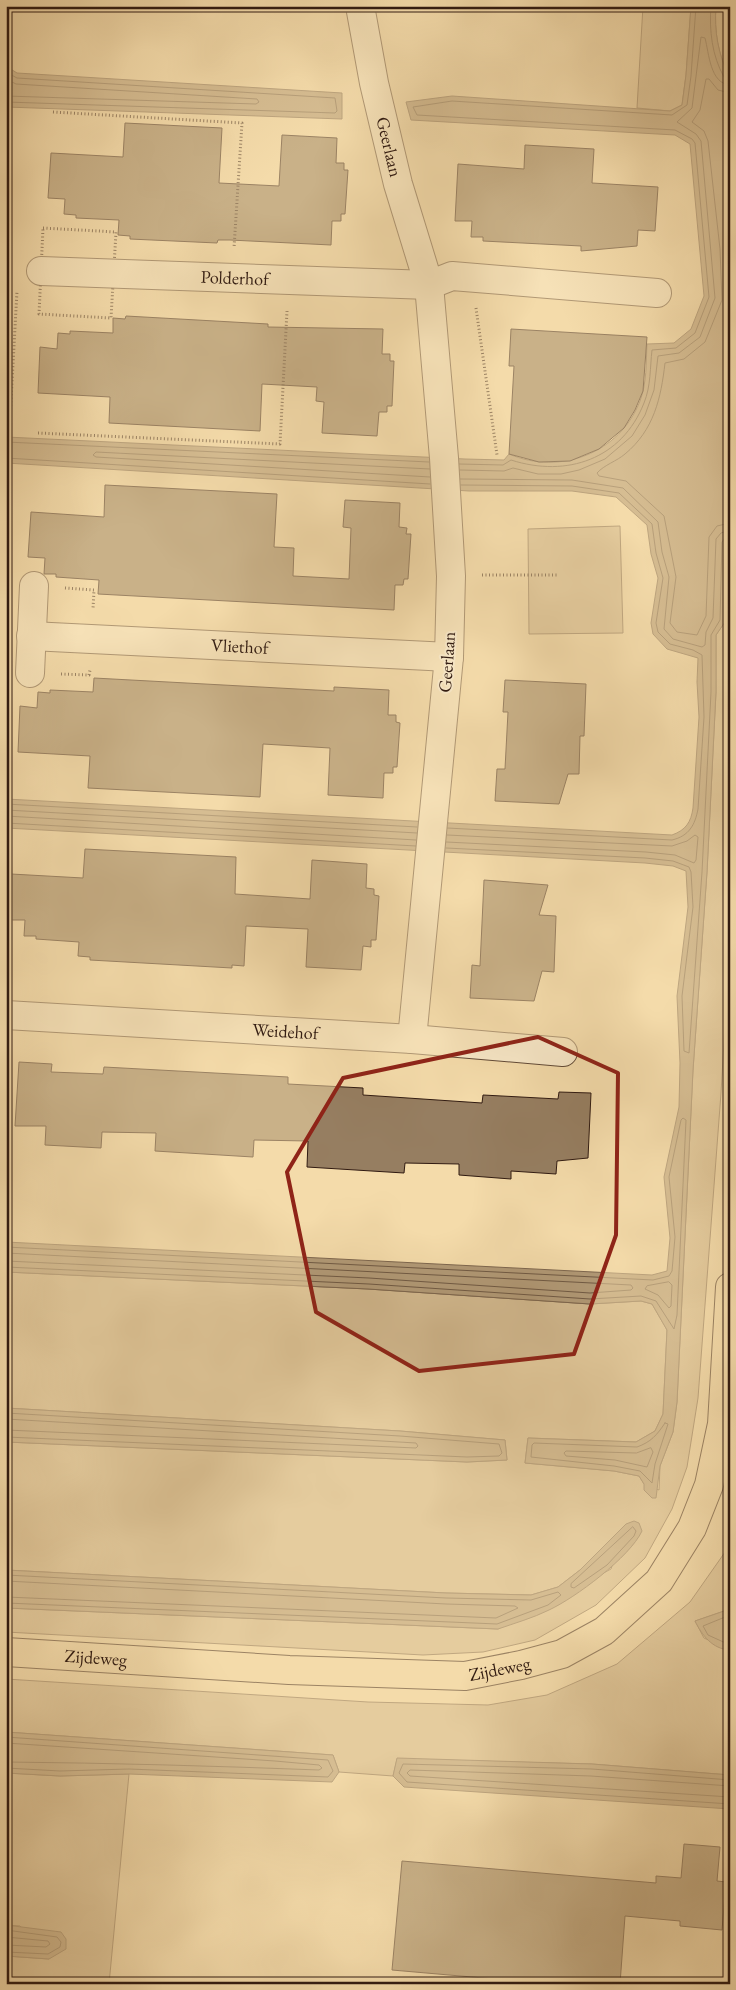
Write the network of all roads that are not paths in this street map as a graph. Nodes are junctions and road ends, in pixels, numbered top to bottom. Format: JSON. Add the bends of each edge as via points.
{"nodes":[{"id":1,"x":360,"y":6,"type":"edge"},
{"id":2,"x":31,"y":274,"type":"road end"},
{"id":3,"x":429,"y":285,"type":"junction"},
{"id":4,"x":657,"y":293,"type":"dead end"},
{"id":5,"x":34,"y":586,"type":"dead end"},
{"id":6,"x":32,"y":636,"type":"junction"},
{"id":7,"x":449,"y":657,"type":"junction"},
{"id":8,"x":30,"y":673,"type":"dead end"},
{"id":9,"x":6,"y":1015,"type":"edge"},
{"id":10,"x":412,"y":1039,"type":"junction"},
{"id":11,"x":563,"y":1052,"type":"dead end"},
{"id":12,"x":730,"y":1287,"type":"edge"},
{"id":13,"x":6,"y":1652,"type":"edge"}],
"edges":[{"from":1,"to":3,"type":"street","name":"Geerlaan","via":[[398,184]]},
{"from":2,"to":3,"type":"street","name":"Polderhof"},
{"from":3,"to":4,"type":"street","via":[[452,276]]},
{"from":3,"to":7,"type":"street","name":"Geerlaan","via":[[451,576]]},
{"from":5,"to":6,"type":"street"},
{"from":6,"to":7,"type":"street","name":"Vliethof"},
{"from":6,"to":8,"type":"street"},
{"from":7,"to":10,"type":"street","name":"Geerlaan"},
{"from":9,"to":10,"type":"street","name":"Weidehof"},
{"from":10,"to":11,"type":"street","name":"Weidehof"},
{"from":12,"to":13,"type":"main road","name":"Zijdeweg","via":[[722,1424],[709,1485],[692,1528],[658,1581],[604,1631],[562,1654],[464,1676],[289,1670]]}]}
